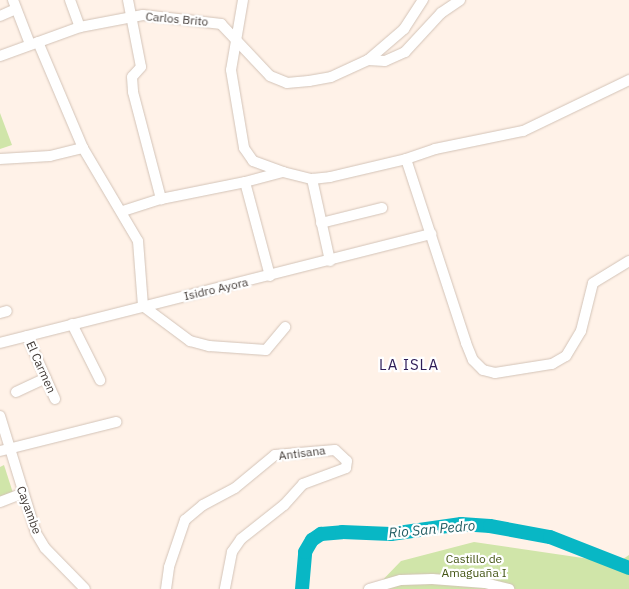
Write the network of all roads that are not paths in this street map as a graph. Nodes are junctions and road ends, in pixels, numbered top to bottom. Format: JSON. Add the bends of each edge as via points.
{"nodes":[{"id":1,"x":70,"y":0,"type":"edge"},
{"id":2,"x":128,"y":0,"type":"edge"},
{"id":3,"x":244,"y":0,"type":"edge"},
{"id":4,"x":423,"y":0,"type":"edge"},
{"id":5,"x":460,"y":0,"type":"edge"},
{"id":6,"x":15,"y":5,"type":"edge"},
{"id":7,"x":131,"y":15,"type":"junction"},
{"id":8,"x":0,"y":16,"type":"edge"},
{"id":9,"x":80,"y":27,"type":"junction"},
{"id":10,"x":239,"y":39,"type":"junction"},
{"id":11,"x":34,"y":43,"type":"junction"},
{"id":12,"x":0,"y":56,"type":"edge"},
{"id":13,"x":368,"y":60,"type":"junction"},
{"id":14,"x":629,"y":80,"type":"edge"},
{"id":15,"x":83,"y":148,"type":"junction"},
{"id":16,"x":0,"y":159,"type":"edge"},
{"id":17,"x":406,"y":159,"type":"junction"},
{"id":18,"x":283,"y":172,"type":"junction"},
{"id":19,"x":312,"y":179,"type":"junction"},
{"id":20,"x":245,"y":182,"type":"junction"},
{"id":21,"x":161,"y":199,"type":"junction"},
{"id":22,"x":382,"y":208,"type":"dead end"},
{"id":23,"x":123,"y":211,"type":"junction"},
{"id":24,"x":321,"y":224,"type":"junction"},
{"id":25,"x":431,"y":234,"type":"junction"},
{"id":26,"x":330,"y":261,"type":"junction"},
{"id":27,"x":629,"y":261,"type":"edge"},
{"id":28,"x":270,"y":276,"type":"junction"},
{"id":29,"x":143,"y":306,"type":"junction"},
{"id":30,"x":72,"y":324,"type":"junction"},
{"id":31,"x":285,"y":327,"type":"dead end"},
{"id":32,"x":27,"y":336,"type":"junction"},
{"id":33,"x":0,"y":343,"type":"edge"},
{"id":34,"x":46,"y":378,"type":"junction"},
{"id":35,"x":100,"y":380,"type":"dead end"},
{"id":36,"x":16,"y":392,"type":"dead end"},
{"id":37,"x":55,"y":398,"type":"dead end"},
{"id":38,"x":0,"y":416,"type":"edge"},
{"id":39,"x":116,"y":422,"type":"dead end"},
{"id":40,"x":0,"y":451,"type":"edge"},
{"id":41,"x":12,"y":451,"type":"junction"},
{"id":42,"x":21,"y":494,"type":"junction"},
{"id":43,"x":0,"y":502,"type":"edge"},
{"id":44,"x":86,"y":589,"type":"edge"},
{"id":45,"x":166,"y":589,"type":"edge"},
{"id":46,"x":225,"y":589,"type":"edge"},
{"id":47,"x":369,"y":589,"type":"edge"},
{"id":48,"x":509,"y":589,"type":"edge"}],
"edges":[{"from":1,"to":9,"type":"street"},
{"from":2,"to":7,"type":"street"},
{"from":3,"to":10,"type":"street"},
{"from":4,"to":13,"type":"street","name":"Carlos Brito","via":[[404,29]]},
{"from":5,"to":13,"type":"street","via":[[441,13],[406,52],[385,61]]},
{"from":6,"to":8,"type":"street"},
{"from":6,"to":11,"type":"street"},
{"from":7,"to":9,"type":"street","name":"Carlos Brito"},
{"from":7,"to":10,"type":"street","name":"Carlos Brito","via":[[216,22],[226,26]]},
{"from":7,"to":21,"type":"street","via":[[141,68],[132,77],[133,92]]},
{"from":9,"to":11,"type":"street","name":"Carlos Brito"},
{"from":10,"to":13,"type":"street","name":"Carlos Brito","via":[[262,70],[287,83],[331,77]]},
{"from":10,"to":18,"type":"street","via":[[231,70],[244,148],[253,161]]},
{"from":11,"to":12,"type":"street","name":"Carlos Brito"},
{"from":11,"to":15,"type":"street"},
{"from":14,"to":17,"type":"street","via":[[522,131],[435,149]]},
{"from":15,"to":16,"type":"street","via":[[50,156]]},
{"from":15,"to":23,"type":"street"},
{"from":17,"to":19,"type":"street"},
{"from":17,"to":25,"type":"street"},
{"from":18,"to":19,"type":"street"},
{"from":18,"to":20,"type":"street"},
{"from":19,"to":24,"type":"street"},
{"from":20,"to":21,"type":"street"},
{"from":20,"to":28,"type":"street"},
{"from":21,"to":23,"type":"street"},
{"from":22,"to":24,"type":"street"},
{"from":23,"to":29,"type":"street","via":[[138,241]]},
{"from":24,"to":26,"type":"street"},
{"from":25,"to":26,"type":"street","name":"Isidro Ayora"},
{"from":25,"to":27,"type":"street","via":[[473,360],[483,370],[495,373],[552,364],[566,356],[581,331],[593,284]]},
{"from":26,"to":28,"type":"street","name":"Isidro Ayora"},
{"from":28,"to":29,"type":"street","name":"Isidro Ayora"},
{"from":29,"to":30,"type":"street","name":"Isidro Ayora"},
{"from":29,"to":31,"type":"street","via":[[190,341],[209,346],[266,350]]},
{"from":30,"to":32,"type":"street","name":"Isidro Ayora"},
{"from":30,"to":35,"type":"street"},
{"from":32,"to":33,"type":"street","name":"Isidro Ayora"},
{"from":32,"to":34,"type":"street","name":"El Carmen"},
{"from":34,"to":36,"type":"street"},
{"from":34,"to":37,"type":"street","name":"El Carmen"},
{"from":38,"to":41,"type":"street","name":"Cayambe"},
{"from":39,"to":41,"type":"street"},
{"from":40,"to":41,"type":"street"},
{"from":41,"to":42,"type":"street","name":"Cayambe"},
{"from":42,"to":43,"type":"street"},
{"from":42,"to":44,"type":"street","name":"Cayambe","via":[[40,540]]},
{"from":45,"to":46,"type":"street","name":"Antisana","via":[[185,520],[202,505],[235,488],[276,455],[335,450],[347,461],[346,468],[303,484],[284,505],[241,540],[232,552]]},
{"from":47,"to":48,"type":"street","via":[[401,580],[432,579],[485,583]]}]}
